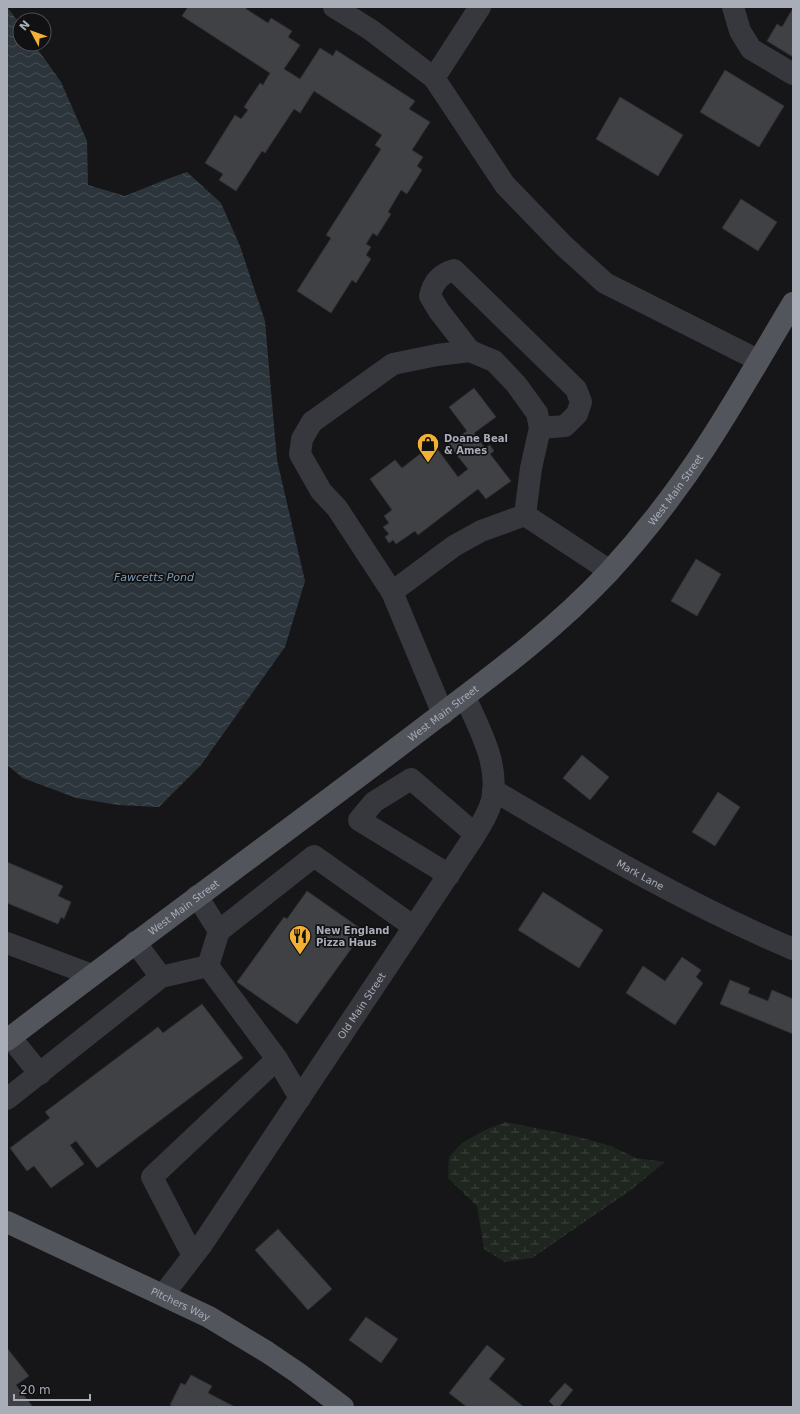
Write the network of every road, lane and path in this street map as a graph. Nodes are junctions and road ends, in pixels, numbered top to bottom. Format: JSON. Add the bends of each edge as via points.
{"nodes":[{"id":1,"x":334,"y":7,"type":"edge"},
{"id":2,"x":480,"y":7,"type":"edge"},
{"id":3,"x":733,"y":7,"type":"edge"},
{"id":4,"x":793,"y":74,"type":"edge"},
{"id":5,"x":434,"y":78,"type":"junction"},
{"id":6,"x":791,"y":312,"type":"edge"},
{"id":7,"x":470,"y":351,"type":"junction"},
{"id":8,"x":758,"y":360,"type":"junction"},
{"id":9,"x":540,"y":428,"type":"junction"},
{"id":10,"x":525,"y":515,"type":"junction"},
{"id":11,"x":610,"y":571,"type":"junction"},
{"id":12,"x":392,"y":592,"type":"junction"},
{"id":13,"x":465,"y":697,"type":"junction"},
{"id":14,"x":443,"y":714,"type":"junction"},
{"id":15,"x":494,"y":790,"type":"junction"},
{"id":16,"x":475,"y":834,"type":"junction"},
{"id":17,"x":448,"y":875,"type":"junction"},
{"id":18,"x":197,"y":896,"type":"junction"},
{"id":19,"x":414,"y":927,"type":"junction"},
{"id":20,"x":220,"y":931,"type":"junction"},
{"id":21,"x":135,"y":942,"type":"junction"},
{"id":22,"x":7,"y":943,"type":"edge"},
{"id":23,"x":793,"y":949,"type":"edge"},
{"id":24,"x":208,"y":966,"type":"junction"},
{"id":25,"x":92,"y":975,"type":"junction"},
{"id":26,"x":161,"y":977,"type":"junction"},
{"id":27,"x":9,"y":1038,"type":"edge"},
{"id":28,"x":277,"y":1059,"type":"junction"},
{"id":29,"x":40,"y":1074,"type":"junction"},
{"id":30,"x":300,"y":1098,"type":"junction"},
{"id":31,"x":7,"y":1099,"type":"edge"},
{"id":32,"x":7,"y":1222,"type":"edge"},
{"id":33,"x":193,"y":1256,"type":"junction"},
{"id":34,"x":163,"y":1296,"type":"junction"},
{"id":35,"x":341,"y":1406,"type":"edge"}],
"edges":[{"from":1,"to":5,"type":"street","via":[[371,30]]},
{"from":2,"to":5,"type":"street"},
{"from":3,"to":4,"type":"street","via":[[740,31],[751,49]]},
{"from":5,"to":8,"type":"street","via":[[505,185],[564,246],[605,283]]},
{"from":6,"to":8,"type":"main road","name":"West Main Street"},
{"from":7,"to":9,"type":"street","via":[[494,361],[516,384],[537,413]]},
{"from":7,"to":9,"type":"street","via":[[430,296],[432,285],[445,272],[454,270],[576,389],[581,402],[578,414],[565,426]]},
{"from":7,"to":12,"type":"street","via":[[393,364],[312,422],[302,439],[300,454],[321,491],[337,508]]},
{"from":8,"to":11,"type":"main road","name":"West Main Street","via":[[705,448],[658,514]]},
{"from":9,"to":10,"type":"street","via":[[531,468]]},
{"from":10,"to":11,"type":"street"},
{"from":10,"to":12,"type":"street","via":[[481,531],[454,546]]},
{"from":11,"to":13,"type":"main road","name":"West Main Street","via":[[546,631]]},
{"from":12,"to":14,"type":"street"},
{"from":13,"to":14,"type":"main road","name":"West Main Street"},
{"from":13,"to":15,"type":"street","name":"Old Main Street","via":[[492,766]]},
{"from":14,"to":18,"type":"main road","name":"West Main Street"},
{"from":15,"to":16,"type":"street","name":"Old Main Street","via":[[492,801]]},
{"from":15,"to":23,"type":"street","name":"Mark Lane","via":[[583,843],[695,904]]},
{"from":16,"to":17,"type":"street","name":"Old Main Street"},
{"from":16,"to":17,"type":"street","via":[[411,779],[374,802],[360,820]]},
{"from":17,"to":19,"type":"street","name":"Old Main Street"},
{"from":18,"to":20,"type":"street"},
{"from":18,"to":21,"type":"main road","name":"West Main Street"},
{"from":19,"to":20,"type":"street","via":[[314,856]]},
{"from":19,"to":30,"type":"street","name":"Old Main Street"},
{"from":20,"to":24,"type":"street"},
{"from":21,"to":25,"type":"main road","name":"West Main Street"},
{"from":21,"to":26,"type":"street"},
{"from":22,"to":25,"type":"street"},
{"from":24,"to":26,"type":"street"},
{"from":24,"to":28,"type":"street"},
{"from":25,"to":27,"type":"main road","name":"West Main Street"},
{"from":26,"to":29,"type":"street"},
{"from":27,"to":29,"type":"street"},
{"from":28,"to":30,"type":"street"},
{"from":28,"to":33,"type":"street","via":[[152,1177]]},
{"from":29,"to":31,"type":"street"},
{"from":30,"to":33,"type":"street","name":"Old Main Street"},
{"from":32,"to":34,"type":"main road","name":"Pitchers Way"},
{"from":33,"to":34,"type":"street","name":"Old Main Street"},
{"from":34,"to":35,"type":"main road","name":"Pitchers Way","via":[[209,1317],[267,1352]]}]}
